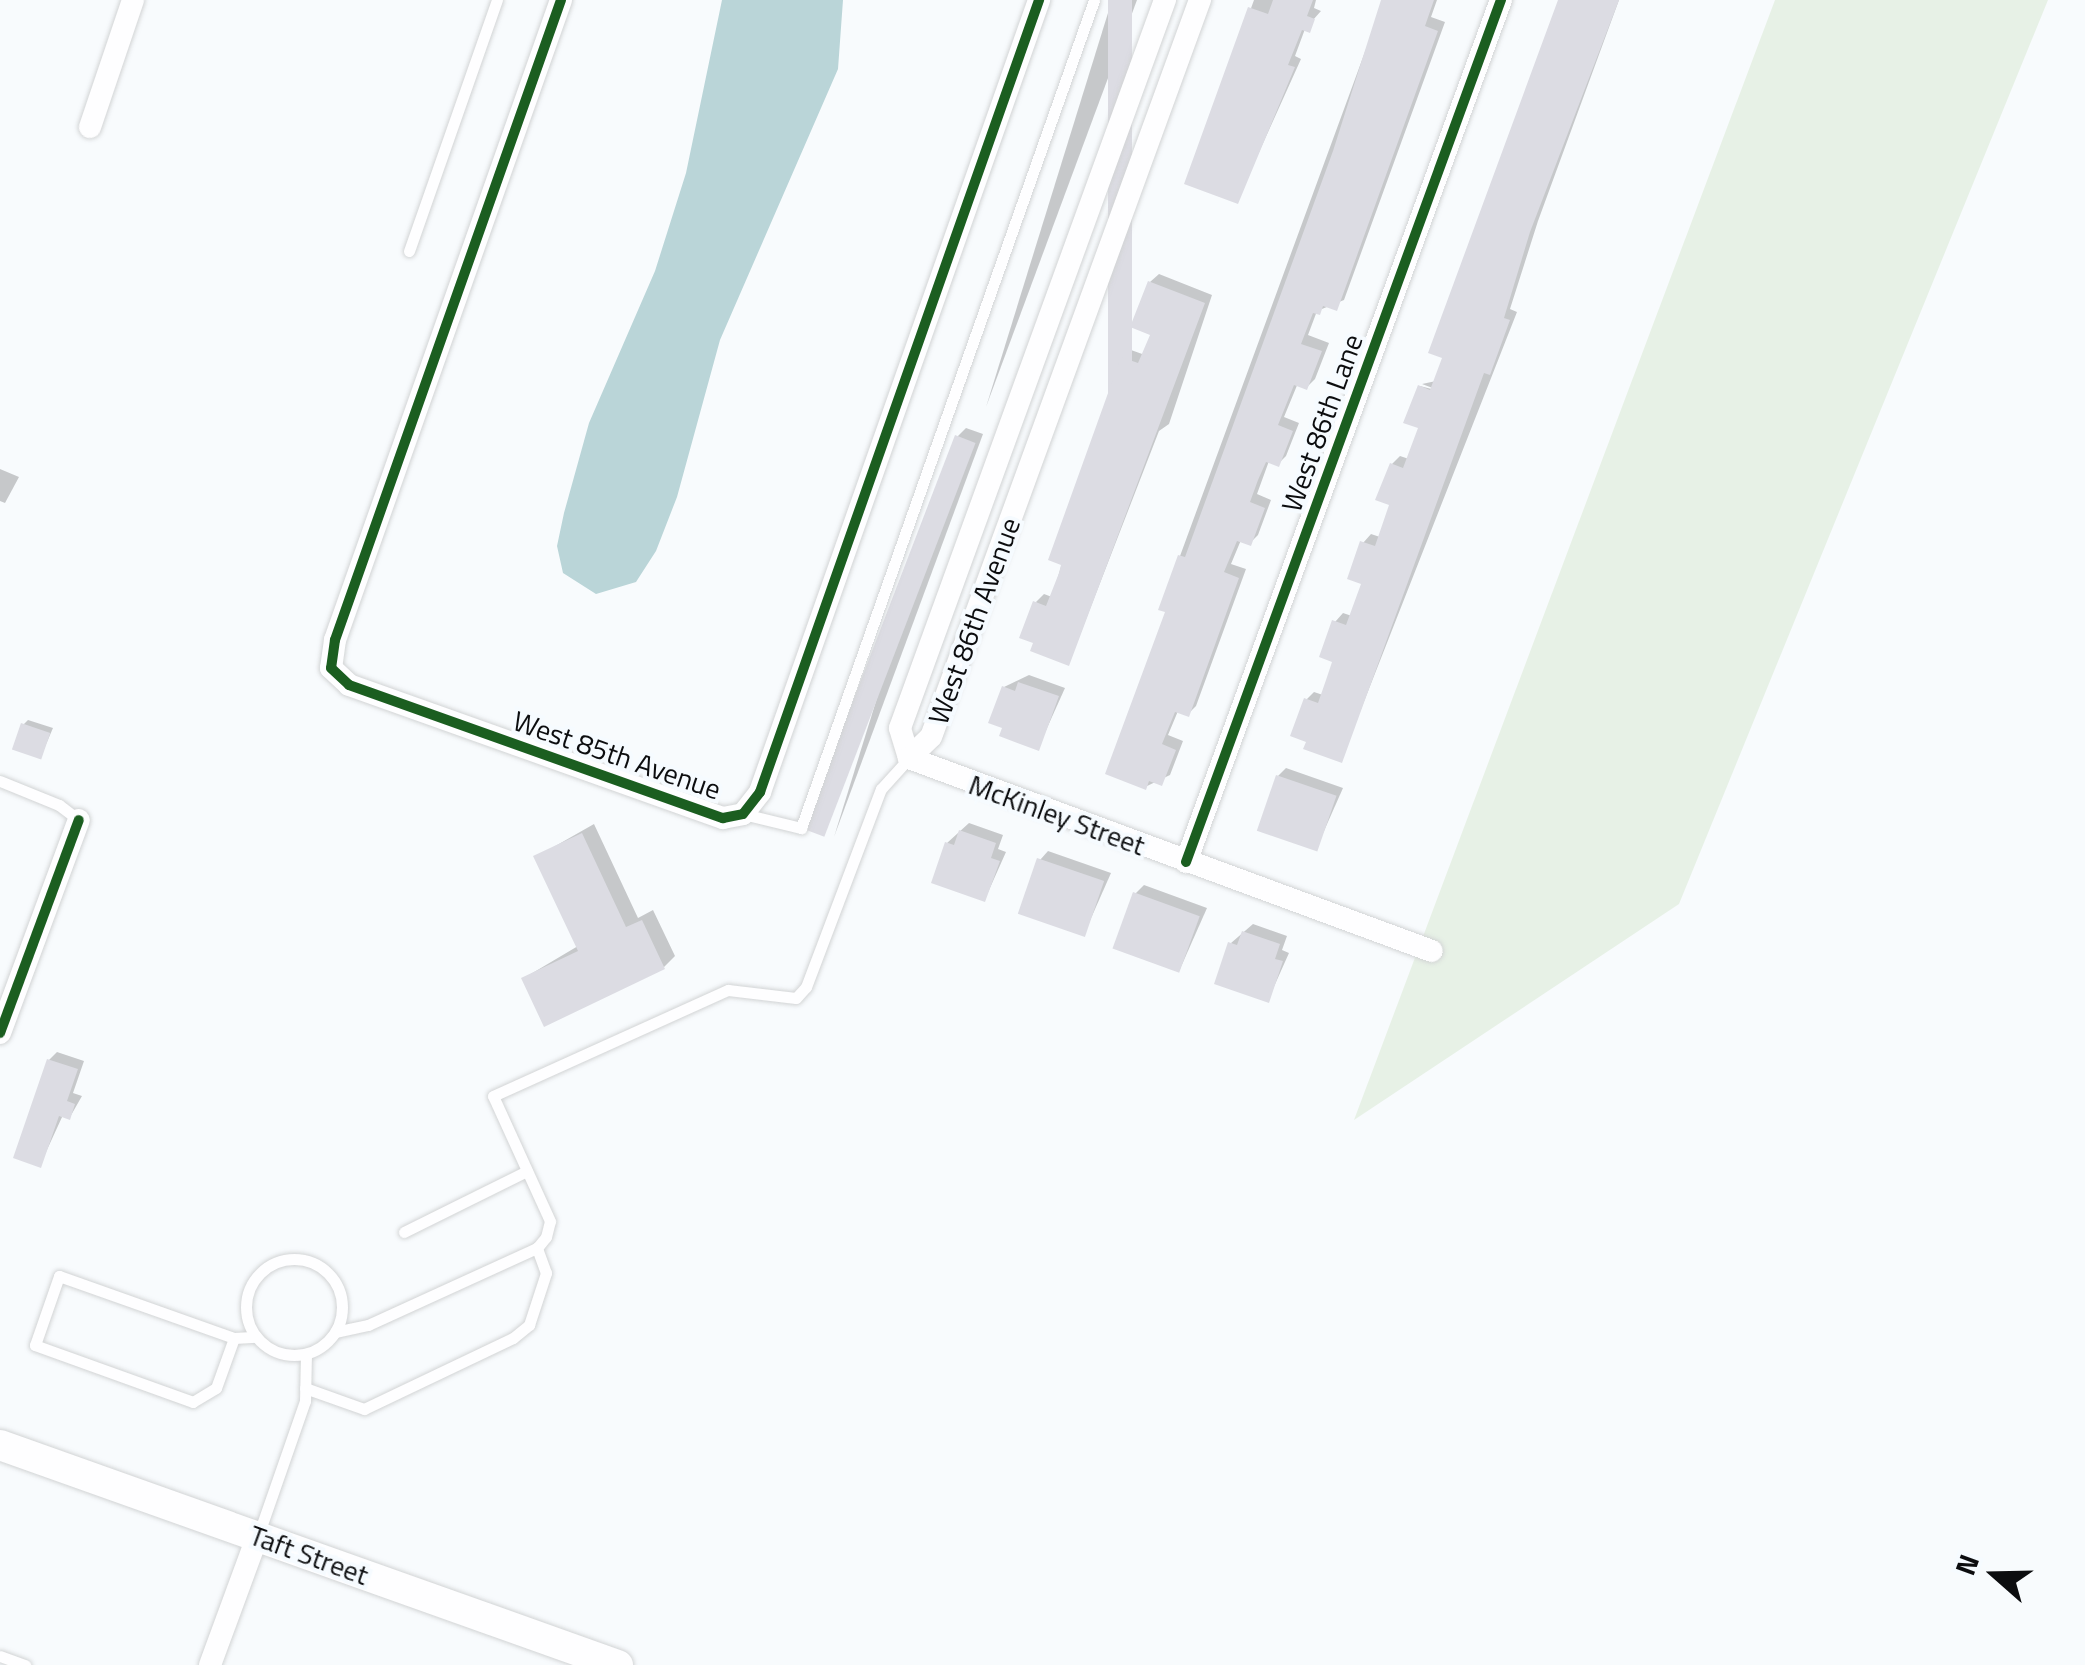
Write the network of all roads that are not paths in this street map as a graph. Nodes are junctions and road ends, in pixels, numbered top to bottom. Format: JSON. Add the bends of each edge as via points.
{"nodes":[{"id":1,"x":132,"y":0,"type":"edge"},
{"id":2,"x":497,"y":0,"type":"edge"},
{"id":3,"x":561,"y":0,"type":"edge"},
{"id":4,"x":1039,"y":0,"type":"edge"},
{"id":5,"x":1094,"y":0,"type":"edge"},
{"id":6,"x":1164,"y":0,"type":"edge"},
{"id":7,"x":1200,"y":0,"type":"edge"},
{"id":8,"x":1501,"y":0,"type":"edge"},
{"id":9,"x":90,"y":127,"type":"dead end"},
{"id":10,"x":410,"y":252,"type":"dead end"},
{"id":11,"x":909,"y":758,"type":"junction"},
{"id":12,"x":0,"y":781,"type":"edge"},
{"id":13,"x":743,"y":814,"type":"junction"},
{"id":14,"x":78,"y":820,"type":"joint"},
{"id":15,"x":1186,"y":862,"type":"junction"},
{"id":16,"x":1432,"y":951,"type":"dead end"},
{"id":17,"x":0,"y":1033,"type":"edge"},
{"id":18,"x":527,"y":1171,"type":"junction"},
{"id":19,"x":404,"y":1232,"type":"dead end"},
{"id":20,"x":537,"y":1248,"type":"junction"},
{"id":21,"x":335,"y":1332,"type":"junction"},
{"id":22,"x":256,"y":1337,"type":"junction"},
{"id":23,"x":234,"y":1338,"type":"junction"},
{"id":24,"x":306,"y":1354,"type":"junction"},
{"id":25,"x":305,"y":1388,"type":"junction"},
{"id":26,"x":0,"y":1445,"type":"edge"},
{"id":27,"x":257,"y":1537,"type":"junction"},
{"id":28,"x":3,"y":1660,"type":"edge"},
{"id":29,"x":25,"y":1665,"type":"edge"},
{"id":30,"x":210,"y":1665,"type":"edge"},
{"id":31,"x":618,"y":1665,"type":"edge"}],
"edges":[{"from":1,"to":9,"type":"street"},
{"from":2,"to":10,"type":"lane"},
{"from":3,"to":13,"type":"street","name":"West 85th Avenue","via":[[334,640],[331,668],[350,685],[723,818]]},
{"from":4,"to":13,"type":"street","name":"West 85th Avenue","via":[[760,792]]},
{"from":5,"to":13,"type":"lane","via":[[801,828]]},
{"from":6,"to":11,"type":"street","name":"West 86th Avenue","via":[[900,728]]},
{"from":7,"to":11,"type":"street","name":"West 86th Avenue","via":[[932,737]]},
{"from":8,"to":15,"type":"street","name":"West 86th Lane"},
{"from":11,"to":15,"type":"street","name":"McKinley Street"},
{"from":11,"to":18,"type":"lane","via":[[882,789],[806,988],[780,1000],[728,990],[493,1096]]},
{"from":12,"to":14,"type":"lane"},
{"from":14,"to":17,"type":"street"},
{"from":15,"to":16,"type":"street","name":"McKinley Street"},
{"from":18,"to":19,"type":"lane"},
{"from":18,"to":20,"type":"lane","via":[[550,1221]]},
{"from":20,"to":21,"type":"lane","via":[[368,1325]]},
{"from":20,"to":25,"type":"lane","via":[[546,1273],[529,1325],[513,1338],[364,1409]]},
{"from":21,"to":22,"type":"lane","via":[[341,1301],[336,1286],[328,1272],[299,1259],[268,1266],[248,1292],[248,1323]]},
{"from":21,"to":24,"type":"lane"},
{"from":22,"to":23,"type":"lane"},
{"from":22,"to":24,"type":"lane","via":[[278,1353]]},
{"from":23,"to":23,"type":"lane","via":[[59,1276],[35,1345],[193,1402],[216,1388]]},
{"from":24,"to":25,"type":"lane"},
{"from":25,"to":27,"type":"lane"},
{"from":26,"to":27,"type":"main road","name":"Taft Street"},
{"from":27,"to":30,"type":"street"},
{"from":27,"to":31,"type":"main road","name":"Taft Street"},
{"from":28,"to":29,"type":"lane"}]}
